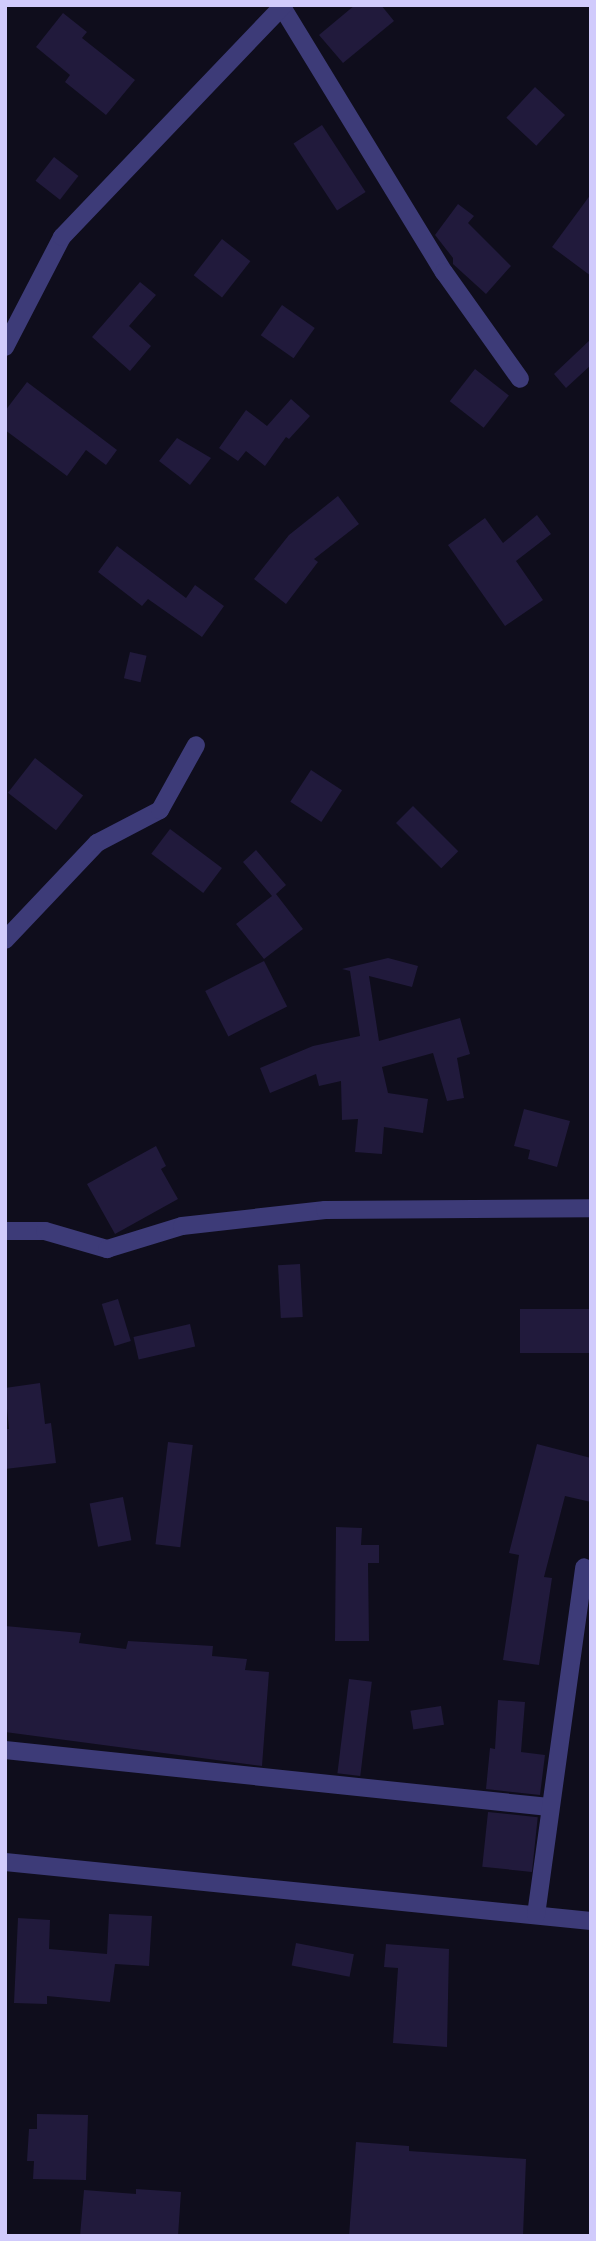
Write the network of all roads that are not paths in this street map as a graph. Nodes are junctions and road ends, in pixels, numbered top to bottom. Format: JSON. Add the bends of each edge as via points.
{"nodes":[{"id":1,"x":283,"y":6,"type":"edge"},
{"id":2,"x":5,"y":347,"type":"edge"},
{"id":3,"x":520,"y":379,"type":"dead end"},
{"id":4,"x":196,"y":745,"type":"dead end"},
{"id":5,"x":5,"y":940,"type":"edge"},
{"id":6,"x":591,"y":1208,"type":"edge"},
{"id":7,"x":5,"y":1231,"type":"edge"},
{"id":8,"x":584,"y":1567,"type":"dead end"},
{"id":9,"x":5,"y":1750,"type":"edge"},
{"id":10,"x":549,"y":1807,"type":"junction"},
{"id":11,"x":5,"y":1862,"type":"edge"},
{"id":12,"x":536,"y":1915,"type":"junction"},
{"id":13,"x":591,"y":1921,"type":"edge"}],
"edges":[{"from":1,"to":2,"type":"street","via":[[62,237]]},
{"from":1,"to":3,"type":"street","via":[[444,272]]},
{"from":4,"to":5,"type":"street","via":[[160,810],[97,843]]},
{"from":6,"to":7,"type":"street","via":[[325,1210],[182,1226],[107,1249],[45,1231]]},
{"from":8,"to":10,"type":"street"},
{"from":9,"to":10,"type":"street"},
{"from":10,"to":12,"type":"street"},
{"from":11,"to":12,"type":"street"},
{"from":12,"to":13,"type":"street"}]}
